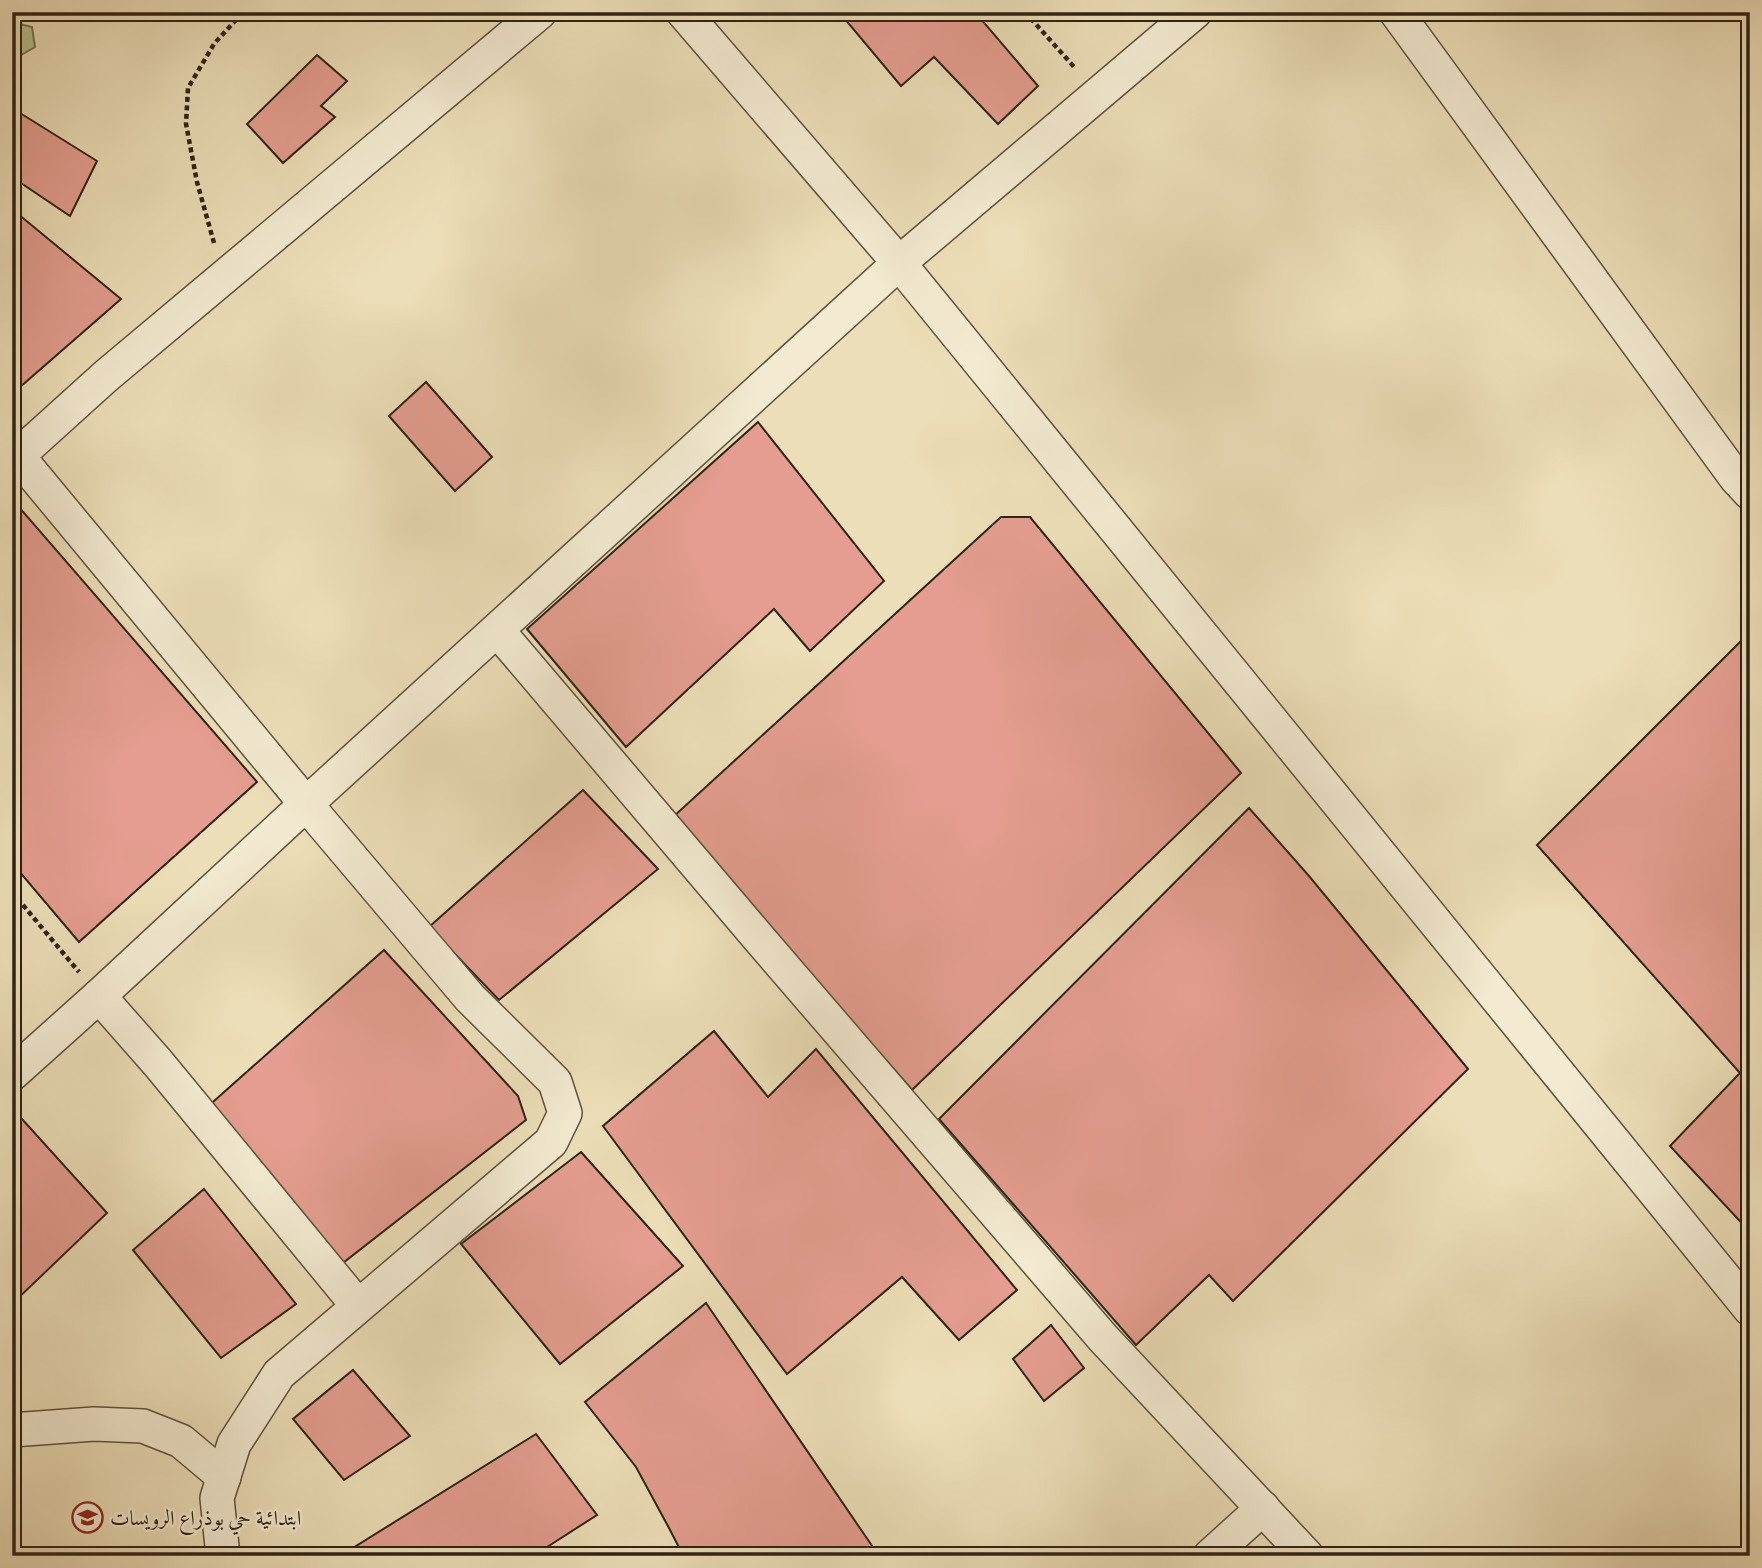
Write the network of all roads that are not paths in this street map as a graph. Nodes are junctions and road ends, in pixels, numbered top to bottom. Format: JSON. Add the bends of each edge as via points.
{"nodes":[{"id":1,"x":540,"y":12,"type":"edge"},
{"id":2,"x":683,"y":12,"type":"edge"},
{"id":3,"x":1195,"y":12,"type":"edge"},
{"id":4,"x":1396,"y":12,"type":"edge"},
{"id":5,"x":899,"y":263,"type":"junction"},
{"id":6,"x":14,"y":455,"type":"edge"},
{"id":7,"x":1750,"y":493,"type":"edge"},
{"id":8,"x":498,"y":631,"type":"junction"},
{"id":9,"x":306,"y":804,"type":"junction"},
{"id":10,"x":99,"y":996,"type":"junction"},
{"id":11,"x":12,"y":1074,"type":"edge"},
{"id":12,"x":358,"y":1306,"type":"junction"},
{"id":13,"x":1750,"y":1309,"type":"edge"},
{"id":14,"x":12,"y":1430,"type":"edge"},
{"id":15,"x":224,"y":1477,"type":"junction"},
{"id":16,"x":1263,"y":1508,"type":"junction"},
{"id":17,"x":223,"y":1556,"type":"edge"},
{"id":18,"x":1210,"y":1556,"type":"edge"},
{"id":19,"x":1307,"y":1556,"type":"edge"}],
"edges":[{"from":1,"to":6,"type":"street"},
{"from":2,"to":5,"type":"street"},
{"from":3,"to":5,"type":"street"},
{"from":4,"to":7,"type":"street"},
{"from":5,"to":8,"type":"street"},
{"from":5,"to":13,"type":"street"},
{"from":6,"to":9,"type":"street"},
{"from":8,"to":9,"type":"street"},
{"from":8,"to":16,"type":"street","via":[[1103,1338]]},
{"from":9,"to":10,"type":"street"},
{"from":9,"to":12,"type":"street","via":[[470,998],[555,1082],[565,1112],[551,1142]]},
{"from":10,"to":11,"type":"street"},
{"from":10,"to":12,"type":"street"},
{"from":12,"to":15,"type":"street","via":[[279,1374],[234,1444]]},
{"from":14,"to":15,"type":"street","via":[[143,1426],[181,1441]]},
{"from":15,"to":17,"type":"street","via":[[217,1498]]},
{"from":16,"to":18,"type":"street"},
{"from":16,"to":19,"type":"street"}]}
